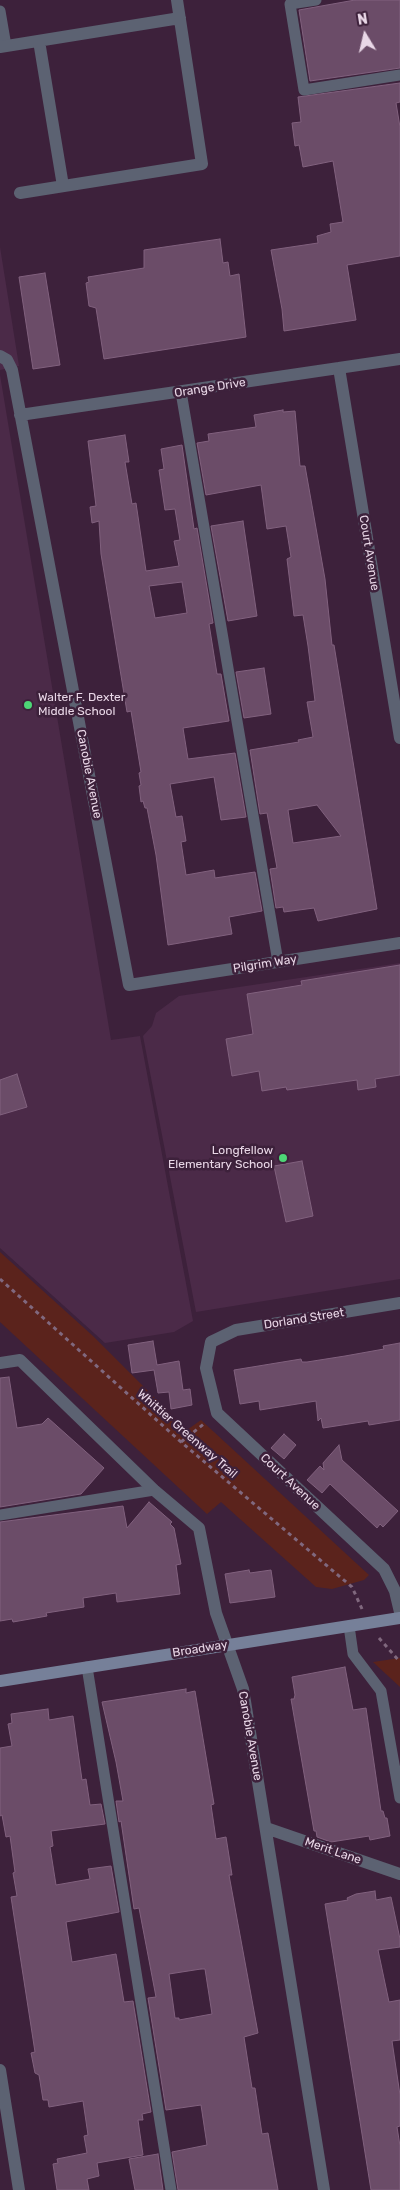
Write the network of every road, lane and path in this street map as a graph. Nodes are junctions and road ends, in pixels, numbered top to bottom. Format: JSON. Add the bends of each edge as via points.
{"nodes":[{"id":1,"x":177,"y":0,"type":"edge"},
{"id":2,"x":316,"y":0,"type":"edge"},
{"id":3,"x":0,"y":11,"type":"edge"},
{"id":4,"x":180,"y":18,"type":"junction"},
{"id":5,"x":39,"y":41,"type":"junction"},
{"id":6,"x":3,"y":46,"type":"edge"},
{"id":7,"x":400,"y":75,"type":"edge"},
{"id":8,"x":63,"y":186,"type":"junction"},
{"id":9,"x":20,"y":193,"type":"dead end"},
{"id":10,"x":0,"y":356,"type":"edge"},
{"id":11,"x":400,"y":359,"type":"edge"},
{"id":12,"x":339,"y":368,"type":"junction"},
{"id":13,"x":181,"y":392,"type":"junction"},
{"id":14,"x":20,"y":415,"type":"junction"},
{"id":15,"x":400,"y":738,"type":"edge"},
{"id":16,"x":400,"y":943,"type":"edge"},
{"id":17,"x":278,"y":962,"type":"junction"},
{"id":18,"x":129,"y":985,"type":"joint"},
{"id":19,"x":0,"y":1279,"type":"edge"},
{"id":20,"x":400,"y":1303,"type":"edge"},
{"id":21,"x":0,"y":1363,"type":"edge"},
{"id":22,"x":217,"y":1413,"type":"junction"},
{"id":23,"x":182,"y":1442,"type":"junction"},
{"id":24,"x":154,"y":1490,"type":"junction"},
{"id":25,"x":0,"y":1515,"type":"edge"},
{"id":26,"x":359,"y":1603,"type":"dead end"},
{"id":27,"x":400,"y":1612,"type":"edge"},
{"id":28,"x":400,"y":1618,"type":"edge"},
{"id":29,"x":349,"y":1626,"type":"junction"},
{"id":30,"x":380,"y":1640,"type":"dead end"},
{"id":31,"x":228,"y":1645,"type":"junction"},
{"id":32,"x":400,"y":1662,"type":"edge"},
{"id":33,"x":87,"y":1667,"type":"junction"},
{"id":34,"x":0,"y":1681,"type":"edge"},
{"id":35,"x":400,"y":1798,"type":"edge"},
{"id":36,"x":266,"y":1828,"type":"junction"},
{"id":37,"x":400,"y":1874,"type":"edge"},
{"id":38,"x":0,"y":2070,"type":"edge"},
{"id":39,"x":19,"y":2190,"type":"edge"},
{"id":40,"x":171,"y":2190,"type":"edge"},
{"id":41,"x":324,"y":2190,"type":"edge"}],
"edges":[{"from":1,"to":4,"type":"street"},
{"from":2,"to":7,"type":"lane","via":[[290,4],[304,90]]},
{"from":3,"to":6,"type":"lane"},
{"from":4,"to":5,"type":"street"},
{"from":4,"to":8,"type":"street","via":[[202,164]]},
{"from":5,"to":6,"type":"street"},
{"from":5,"to":8,"type":"street"},
{"from":8,"to":9,"type":"street"},
{"from":10,"to":14,"type":"street","name":"Canobie Avenue","via":[[7,360],[12,370]]},
{"from":11,"to":12,"type":"street","name":"Orange Drive"},
{"from":12,"to":13,"type":"street","name":"Orange Drive"},
{"from":12,"to":15,"type":"street","name":"Court Avenue"},
{"from":13,"to":14,"type":"street","name":"Orange Drive"},
{"from":13,"to":17,"type":"lane"},
{"from":14,"to":18,"type":"street","name":"Canobie Avenue"},
{"from":16,"to":17,"type":"street","name":"Pilgrim Way"},
{"from":17,"to":18,"type":"street","name":"Pilgrim Way"},
{"from":19,"to":23,"type":"path","name":"Whittier Greenway Trail"},
{"from":20,"to":22,"type":"street","name":"Dorland Street","via":[[236,1330],[211,1342],[206,1368]]},
{"from":21,"to":24,"type":"street","name":"Canobie Avenue","via":[[20,1360]]},
{"from":22,"to":23,"type":"path"},
{"from":22,"to":27,"type":"street","name":"Court Avenue","via":[[384,1569],[395,1591]]},
{"from":23,"to":26,"type":"path","name":"Whittier Greenway Trail","via":[[352,1588]]},
{"from":24,"to":25,"type":"lane"},
{"from":24,"to":31,"type":"street","name":"Canobie Avenue","via":[[199,1528],[216,1613]]},
{"from":28,"to":29,"type":"street","name":"Broadway"},
{"from":29,"to":31,"type":"street","name":"Broadway"},
{"from":29,"to":35,"type":"lane","via":[[354,1654],[381,1691]]},
{"from":30,"to":32,"type":"path"},
{"from":31,"to":33,"type":"street","name":"Broadway"},
{"from":31,"to":36,"type":"street","name":"Canobie Avenue","via":[[243,1689]]},
{"from":33,"to":34,"type":"street","name":"Broadway"},
{"from":33,"to":40,"type":"lane"},
{"from":36,"to":37,"type":"street","name":"Merit Lane"},
{"from":36,"to":41,"type":"street","name":"Canobie Avenue"},
{"from":38,"to":39,"type":"street"}]}
